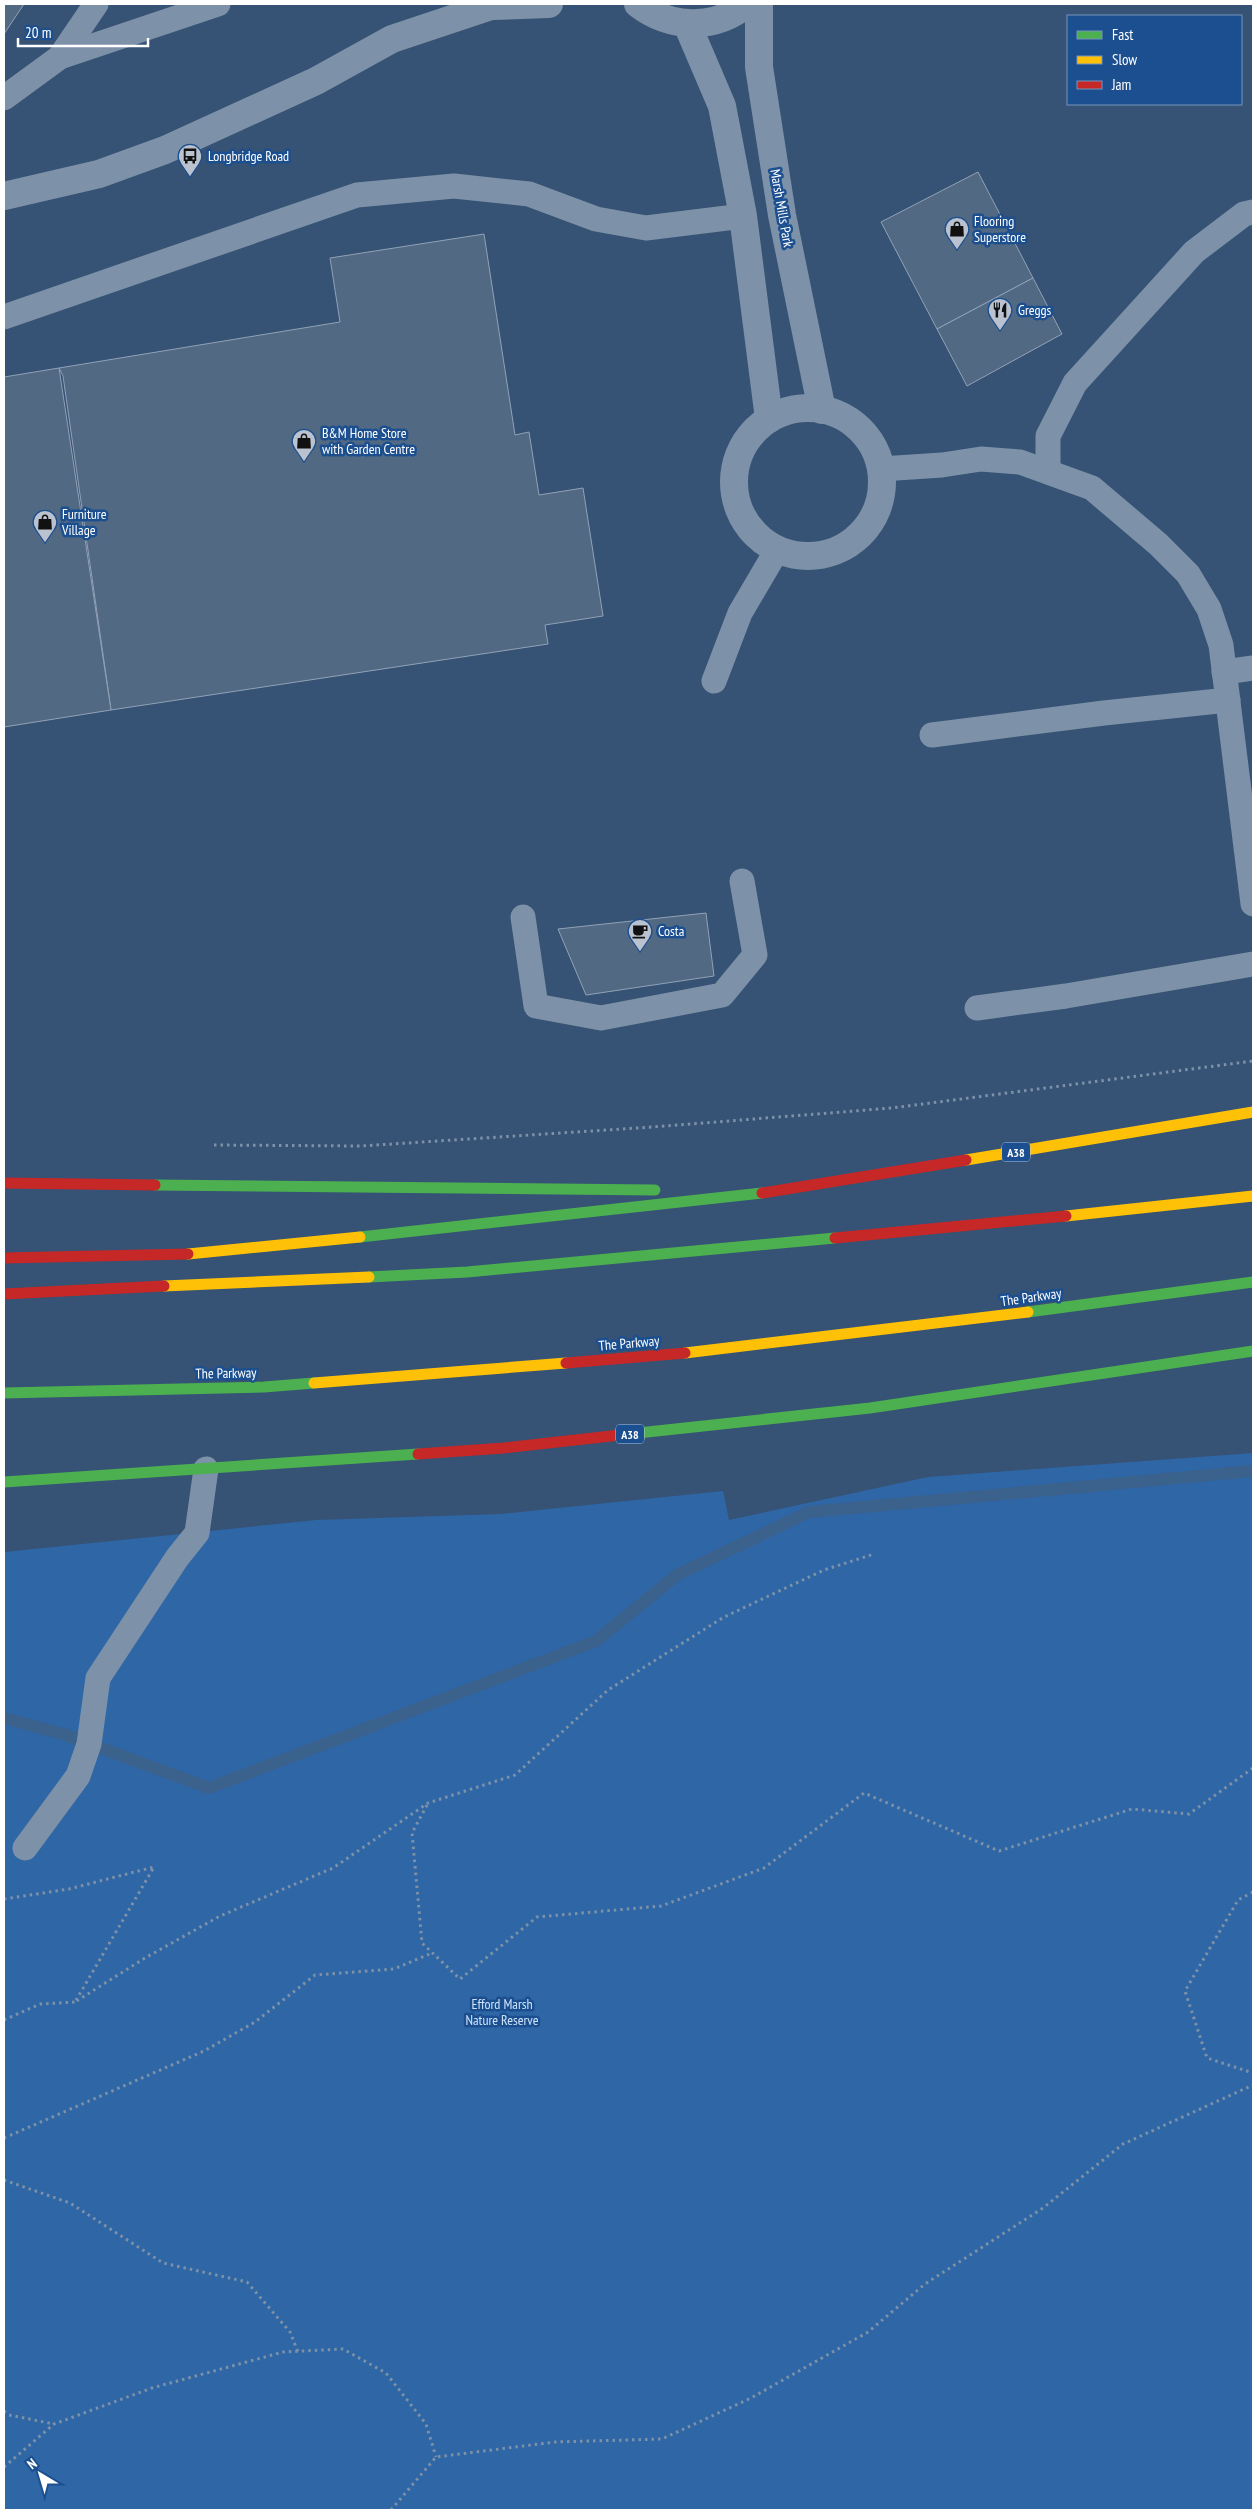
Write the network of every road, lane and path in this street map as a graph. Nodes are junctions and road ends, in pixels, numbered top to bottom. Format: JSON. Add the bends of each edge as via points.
{"nodes":[{"id":1,"x":96,"y":4,"type":"edge"},
{"id":2,"x":218,"y":4,"type":"edge"},
{"id":3,"x":549,"y":4,"type":"edge"},
{"id":4,"x":635,"y":4,"type":"edge"},
{"id":5,"x":746,"y":4,"type":"edge"},
{"id":6,"x":759,"y":4,"type":"edge"},
{"id":7,"x":495,"y":5,"type":"edge"},
{"id":8,"x":451,"y":11,"type":"edge"},
{"id":9,"x":688,"y":24,"type":"junction"},
{"id":10,"x":60,"y":57,"type":"junction"},
{"id":11,"x":4,"y":98,"type":"edge"},
{"id":12,"x":4,"y":196,"type":"edge"},
{"id":13,"x":1253,"y":212,"type":"edge"},
{"id":14,"x":742,"y":216,"type":"junction"},
{"id":15,"x":4,"y":317,"type":"edge"},
{"id":16,"x":822,"y":410,"type":"junction"},
{"id":17,"x":769,"y":420,"type":"junction"},
{"id":18,"x":881,"y":469,"type":"junction"},
{"id":19,"x":1048,"y":471,"type":"junction"},
{"id":20,"x":777,"y":550,"type":"junction"},
{"id":21,"x":1253,"y":668,"type":"edge"},
{"id":22,"x":1224,"y":672,"type":"junction"},
{"id":23,"x":714,"y":681,"type":"dead end"},
{"id":24,"x":1228,"y":700,"type":"junction"},
{"id":25,"x":932,"y":735,"type":"dead end"},
{"id":26,"x":742,"y":881,"type":"dead end"},
{"id":27,"x":1253,"y":904,"type":"edge"},
{"id":28,"x":523,"y":916,"type":"dead end"},
{"id":29,"x":1253,"y":964,"type":"edge"},
{"id":30,"x":976,"y":1008,"type":"dead end"},
{"id":31,"x":1253,"y":1061,"type":"edge"},
{"id":32,"x":1253,"y":1112,"type":"edge"},
{"id":33,"x":212,"y":1146,"type":"dead end"},
{"id":34,"x":4,"y":1183,"type":"edge"},
{"id":35,"x":779,"y":1191,"type":"junction"},
{"id":36,"x":1253,"y":1196,"type":"edge"},
{"id":37,"x":4,"y":1258,"type":"edge"},
{"id":38,"x":1253,"y":1282,"type":"edge"},
{"id":39,"x":4,"y":1294,"type":"edge"},
{"id":40,"x":1253,"y":1351,"type":"edge"},
{"id":41,"x":4,"y":1394,"type":"edge"},
{"id":42,"x":206,"y":1469,"type":"junction"},
{"id":43,"x":4,"y":1482,"type":"edge"},
{"id":44,"x":874,"y":1554,"type":"dead end"},
{"id":45,"x":1253,"y":1768,"type":"edge"},
{"id":46,"x":428,"y":1803,"type":"junction"},
{"id":47,"x":24,"y":1848,"type":"dead end"},
{"id":48,"x":1253,"y":1892,"type":"edge"},
{"id":49,"x":4,"y":1899,"type":"edge"},
{"id":50,"x":432,"y":1953,"type":"junction"},
{"id":51,"x":75,"y":2002,"type":"junction"},
{"id":52,"x":4,"y":2020,"type":"edge"},
{"id":53,"x":1253,"y":2073,"type":"edge"},
{"id":54,"x":1253,"y":2084,"type":"edge"},
{"id":55,"x":4,"y":2138,"type":"edge"},
{"id":56,"x":4,"y":2180,"type":"edge"},
{"id":57,"x":298,"y":2352,"type":"junction"},
{"id":58,"x":4,"y":2411,"type":"edge"},
{"id":59,"x":54,"y":2424,"type":"junction"},
{"id":60,"x":436,"y":2457,"type":"junction"},
{"id":61,"x":4,"y":2467,"type":"edge"},
{"id":62,"x":391,"y":2510,"type":"edge"}],
"edges":[{"from":1,"to":10,"type":"lane"},
{"from":2,"to":10,"type":"lane"},
{"from":3,"to":7,"type":"street"},
{"from":4,"to":9,"type":"street","via":[[662,18]]},
{"from":5,"to":9,"type":"street","via":[[714,21]]},
{"from":6,"to":16,"type":"street","name":"Marsh Mills Park","via":[[759,67],[782,215]]},
{"from":7,"to":8,"type":"street"},
{"from":8,"to":12,"type":"street","via":[[316,81],[164,150],[99,174]]},
{"from":9,"to":14,"type":"street","via":[[722,106]]},
{"from":10,"to":11,"type":"lane"},
{"from":13,"to":19,"type":"lane","via":[[1244,214],[1194,252],[1075,383],[1048,436]]},
{"from":14,"to":15,"type":"lane","via":[[646,228],[596,219],[529,194],[454,186],[357,195]]},
{"from":14,"to":17,"type":"street"},
{"from":16,"to":17,"type":"street","via":[[786,412]]},
{"from":16,"to":18,"type":"street","via":[[843,417],[861,430],[874,448]]},
{"from":17,"to":20,"type":"street","via":[[748,441],[740,454],[734,476],[736,498],[744,520],[758,537]]},
{"from":18,"to":19,"type":"lane","via":[[981,459],[1020,462]]},
{"from":18,"to":20,"type":"street","via":[[882,492],[875,514],[862,533],[844,548],[822,555],[799,556]]},
{"from":19,"to":22,"type":"lane","via":[[1092,488],[1188,574],[1208,609],[1221,645]]},
{"from":20,"to":23,"type":"lane","via":[[740,613]]},
{"from":21,"to":22,"type":"lane"},
{"from":22,"to":24,"type":"lane"},
{"from":24,"to":25,"type":"lane"},
{"from":24,"to":27,"type":"lane"},
{"from":26,"to":28,"type":"lane","via":[[755,955],[722,995],[601,1018],[536,1006]]},
{"from":29,"to":30,"type":"lane"},
{"from":31,"to":33,"type":"path","via":[[892,1108],[361,1146]]},
{"from":32,"to":35,"type":"highway","number":"A38"},
{"from":34,"to":35,"type":"highway","number":"A38"},
{"from":35,"to":37,"type":"highway","number":"A38","via":[[205,1254]]},
{"from":36,"to":39,"type":"highway","via":[[970,1226],[467,1272]]},
{"from":38,"to":41,"type":"highway","name":"The Parkway","via":[[690,1353],[264,1387]]},
{"from":40,"to":42,"type":"highway","number":"A38","via":[[850,1410],[504,1448]]},
{"from":42,"to":43,"type":"highway","number":"A38"},
{"from":42,"to":47,"type":"lane","via":[[197,1533],[98,1678],[89,1744],[78,1776]]},
{"from":44,"to":46,"type":"path","via":[[824,1570],[716,1622],[608,1690],[515,1775]]},
{"from":45,"to":50,"type":"path","via":[[1189,1814],[1132,1810],[999,1851],[864,1792],[764,1868],[661,1906],[537,1917],[460,1979]]},
{"from":46,"to":50,"type":"path","via":[[412,1833],[422,1942]]},
{"from":46,"to":51,"type":"path","via":[[333,1868],[220,1916]]},
{"from":48,"to":53,"type":"path","via":[[1238,1900],[1185,1990],[1207,2058]]},
{"from":49,"to":51,"type":"path","via":[[69,1889],[154,1866]]},
{"from":50,"to":55,"type":"path","via":[[394,1969],[315,1975],[255,2022],[204,2051]]},
{"from":51,"to":52,"type":"path","via":[[40,2004]]},
{"from":54,"to":60,"type":"path","via":[[1122,2144],[1043,2208],[925,2284],[868,2332],[742,2402],[662,2439],[555,2442]]},
{"from":56,"to":57,"type":"path","via":[[70,2203],[162,2263],[246,2282],[290,2332]]},
{"from":57,"to":59,"type":"path","via":[[283,2352],[152,2388]]},
{"from":57,"to":60,"type":"path","via":[[343,2349],[386,2373],[426,2424]]},
{"from":58,"to":59,"type":"path","via":[[9,2415]]},
{"from":59,"to":61,"type":"path"},
{"from":60,"to":62,"type":"path"}]}
